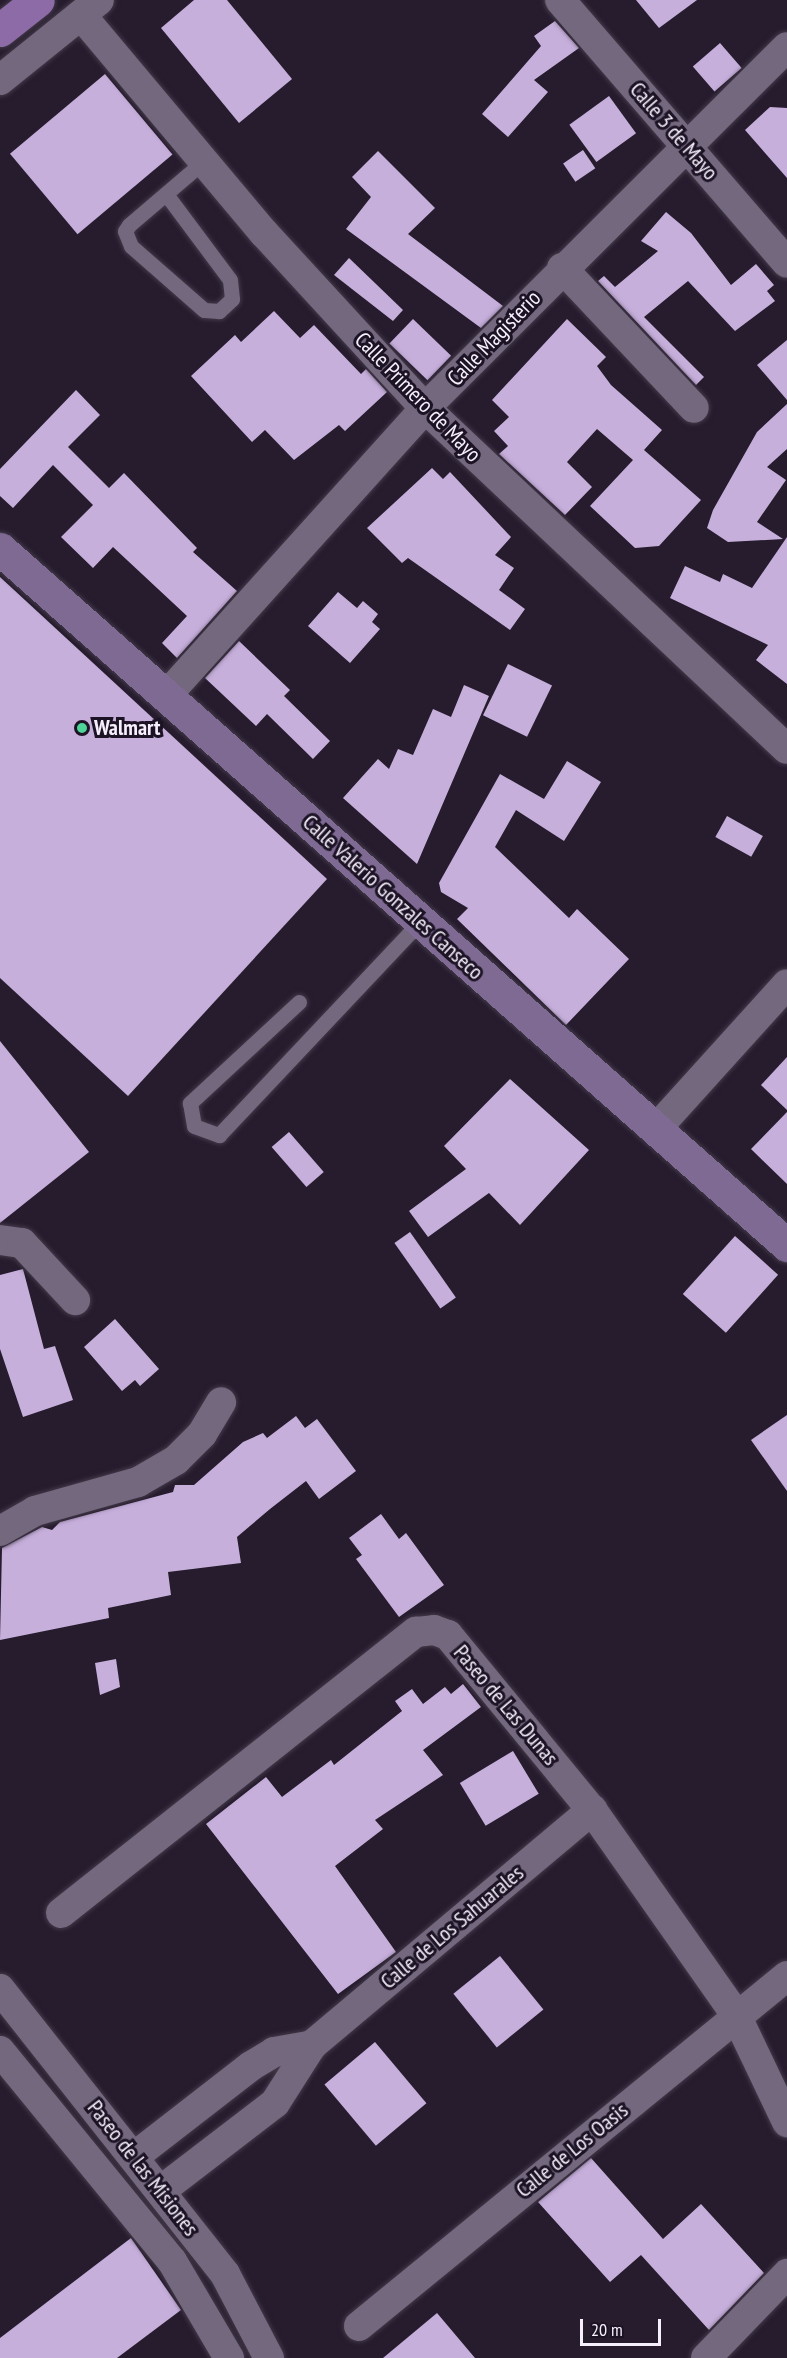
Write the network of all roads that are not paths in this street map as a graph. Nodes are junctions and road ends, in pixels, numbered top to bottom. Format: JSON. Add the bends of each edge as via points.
{"nodes":[{"id":1,"x":38,"y":0,"type":"edge"},
{"id":2,"x":560,"y":0,"type":"edge"},
{"id":3,"x":90,"y":7,"type":"edge"},
{"id":4,"x":0,"y":30,"type":"edge"},
{"id":5,"x":787,"y":47,"type":"edge"},
{"id":6,"x":0,"y":80,"type":"edge"},
{"id":7,"x":685,"y":143,"type":"junction"},
{"id":8,"x":204,"y":161,"type":"junction"},
{"id":9,"x":166,"y":194,"type":"junction"},
{"id":10,"x":787,"y":263,"type":"edge"},
{"id":11,"x":562,"y":268,"type":"junction"},
{"id":12,"x":425,"y":408,"type":"junction"},
{"id":13,"x":694,"y":408,"type":"dead end"},
{"id":14,"x":0,"y":549,"type":"edge"},
{"id":15,"x":166,"y":696,"type":"junction"},
{"id":16,"x":787,"y":749,"type":"edge"},
{"id":17,"x":421,"y":921,"type":"junction"},
{"id":18,"x":787,"y":984,"type":"edge"},
{"id":19,"x":299,"y":1002,"type":"dead end"},
{"id":20,"x":656,"y":1129,"type":"junction"},
{"id":21,"x":0,"y":1240,"type":"edge"},
{"id":22,"x":787,"y":1245,"type":"edge"},
{"id":23,"x":75,"y":1300,"type":"dead end"},
{"id":24,"x":221,"y":1402,"type":"dead end"},
{"id":25,"x":0,"y":1531,"type":"edge"},
{"id":26,"x":592,"y":1810,"type":"junction"},
{"id":27,"x":61,"y":1912,"type":"dead end"},
{"id":28,"x":787,"y":1976,"type":"edge"},
{"id":29,"x":0,"y":1989,"type":"edge"},
{"id":30,"x":736,"y":2015,"type":"junction"},
{"id":31,"x":312,"y":2045,"type":"junction"},
{"id":32,"x":0,"y":2051,"type":"edge"},
{"id":33,"x":787,"y":2121,"type":"edge"},
{"id":34,"x":135,"y":2156,"type":"junction"},
{"id":35,"x":163,"y":2189,"type":"junction"},
{"id":36,"x":787,"y":2274,"type":"edge"},
{"id":37,"x":359,"y":2326,"type":"dead end"},
{"id":38,"x":229,"y":2358,"type":"edge"},
{"id":39,"x":269,"y":2358,"type":"edge"},
{"id":40,"x":706,"y":2358,"type":"edge"}],
"edges":[{"from":1,"to":4,"type":"main road"},
{"from":2,"to":7,"type":"street","name":"Calle 3 de Mayo"},
{"from":3,"to":6,"type":"street"},
{"from":3,"to":8,"type":"street","name":"Calle Primero de Mayo"},
{"from":5,"to":7,"type":"street","name":"Calle Magisterio"},
{"from":7,"to":10,"type":"street","name":"Calle 3 de Mayo"},
{"from":7,"to":11,"type":"street","name":"Calle Magisterio"},
{"from":8,"to":9,"type":"lane"},
{"from":8,"to":12,"type":"street","name":"Calle Primero de Mayo"},
{"from":9,"to":9,"type":"lane","via":[[230,280],[232,299],[219,311],[204,310],[126,238],[129,225]]},
{"from":11,"to":12,"type":"street","name":"Calle Magisterio"},
{"from":11,"to":13,"type":"street"},
{"from":12,"to":15,"type":"street","name":"Calle Magisterio"},
{"from":12,"to":16,"type":"street","name":"Calle Primero de Mayo"},
{"from":14,"to":15,"type":"street","name":"Calle Valerio Gonzales Canseco"},
{"from":15,"to":17,"type":"street","name":"Calle Valerio Gonzales Canseco"},
{"from":17,"to":19,"type":"lane","via":[[219,1135],[194,1126],[190,1103]]},
{"from":17,"to":20,"type":"street","name":"Calle Valerio Gonzales Canseco"},
{"from":18,"to":20,"type":"street"},
{"from":20,"to":22,"type":"street","name":"Calle Valerio Gonzales Canseco"},
{"from":21,"to":23,"type":"street","via":[[22,1243]]},
{"from":24,"to":25,"type":"street","via":[[202,1434],[176,1460],[138,1482],[35,1511]]},
{"from":26,"to":27,"type":"street","name":"Paseo de Las Dunas","via":[[448,1635],[416,1632]]},
{"from":26,"to":30,"type":"street","name":"Paseo de Las Dunas"},
{"from":26,"to":31,"type":"street","name":"Calle de Los Sahuarales"},
{"from":28,"to":30,"type":"street","name":"Calle de Los Oasis"},
{"from":29,"to":34,"type":"street","name":"Paseo de las Misiones"},
{"from":30,"to":33,"type":"street","name":"Paseo de Las Dunas"},
{"from":30,"to":37,"type":"street","name":"Calle de Los Oasis"},
{"from":31,"to":34,"type":"street","via":[[274,2052]]},
{"from":31,"to":35,"type":"street","via":[[275,2103]]},
{"from":32,"to":38,"type":"street","name":"Paseo de las Misiones","via":[[172,2261]]},
{"from":34,"to":35,"type":"street","name":"Paseo de las Misiones"},
{"from":35,"to":39,"type":"street","name":"Paseo de las Misiones","via":[[225,2274]]},
{"from":36,"to":40,"type":"street"}]}
